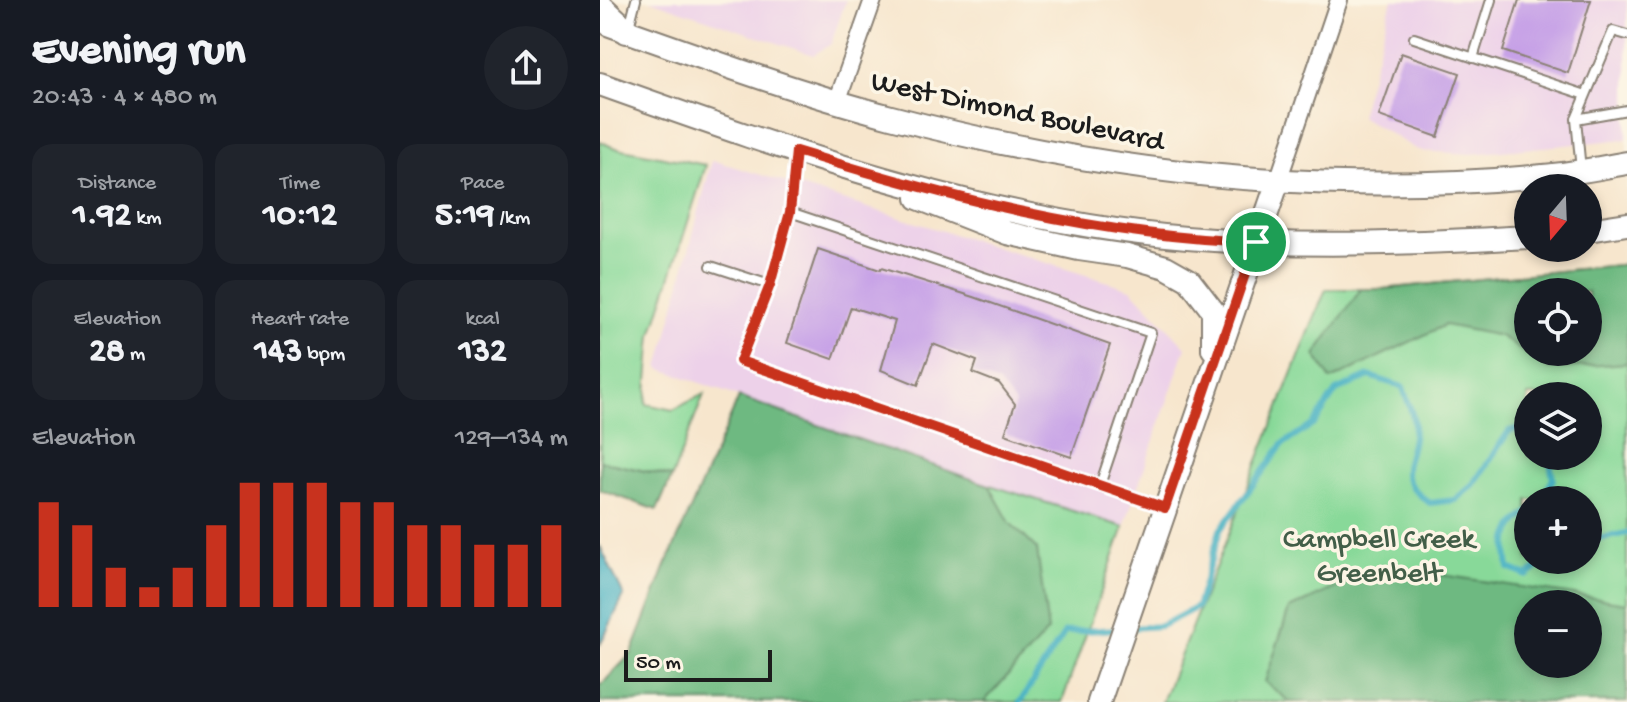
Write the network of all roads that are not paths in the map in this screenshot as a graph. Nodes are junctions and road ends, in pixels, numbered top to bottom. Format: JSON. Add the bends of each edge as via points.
{"nodes":[{"id":1,"x":636,"y":0,"type":"edge"},
{"id":2,"x":873,"y":0,"type":"edge"},
{"id":3,"x":1339,"y":0,"type":"edge"},
{"id":4,"x":1491,"y":0,"type":"edge"},
{"id":5,"x":600,"y":6,"type":"edge"},
{"id":6,"x":600,"y":22,"type":"edge"},
{"id":7,"x":627,"y":31,"type":"junction"},
{"id":8,"x":1627,"y":35,"type":"edge"},
{"id":9,"x":1414,"y":38,"type":"dead end"},
{"id":10,"x":1473,"y":58,"type":"junction"},
{"id":11,"x":600,"y":84,"type":"edge"},
{"id":12,"x":1586,"y":95,"type":"junction"},
{"id":13,"x":837,"y":102,"type":"junction"},
{"id":14,"x":1627,"y":110,"type":"edge"},
{"id":15,"x":1576,"y":119,"type":"junction"},
{"id":16,"x":796,"y":151,"type":"junction"},
{"id":17,"x":1627,"y":163,"type":"edge"},
{"id":18,"x":852,"y":168,"type":"junction"},
{"id":19,"x":1581,"y":171,"type":"junction"},
{"id":20,"x":1278,"y":181,"type":"junction"},
{"id":21,"x":790,"y":212,"type":"junction"},
{"id":22,"x":1627,"y":224,"type":"edge"},
{"id":23,"x":1602,"y":228,"type":"edge"},
{"id":24,"x":1514,"y":238,"type":"edge"},
{"id":25,"x":1256,"y":242,"type":"junction"},
{"id":26,"x":711,"y":266,"type":"dead end"},
{"id":27,"x":770,"y":285,"type":"junction"},
{"id":28,"x":1213,"y":366,"type":"junction"},
{"id":29,"x":1100,"y":485,"type":"junction"},
{"id":30,"x":1165,"y":508,"type":"junction"},
{"id":31,"x":1099,"y":702,"type":"edge"}],
"edges":[{"from":1,"to":7,"type":"lane"},
{"from":2,"to":13,"type":"street"},
{"from":3,"to":20,"type":"street"},
{"from":4,"to":10,"type":"lane"},
{"from":5,"to":7,"type":"main road"},
{"from":6,"to":7,"type":"main road","name":"West Dimond Boulevard"},
{"from":7,"to":13,"type":"main road","name":"West Dimond Boulevard"},
{"from":8,"to":12,"type":"lane","via":[[1613,31]]},
{"from":9,"to":10,"type":"lane"},
{"from":10,"to":12,"type":"lane"},
{"from":11,"to":16,"type":"main road"},
{"from":12,"to":15,"type":"lane"},
{"from":13,"to":20,"type":"main road","name":"West Dimond Boulevard","via":[[1070,157]]},
{"from":14,"to":15,"type":"lane"},
{"from":15,"to":19,"type":"lane"},
{"from":16,"to":18,"type":"main road"},
{"from":16,"to":21,"type":"lane"},
{"from":17,"to":19,"type":"main road","name":"West Dimond Boulevard"},
{"from":18,"to":25,"type":"main road","via":[[1034,215],[1123,230]]},
{"from":18,"to":28,"type":"main road","via":[[1007,233],[1166,267],[1189,280],[1213,311]]},
{"from":19,"to":20,"type":"main road","name":"West Dimond Boulevard","via":[[1399,185]]},
{"from":20,"to":25,"type":"main road"},
{"from":21,"to":27,"type":"lane"},
{"from":21,"to":29,"type":"lane","via":[[1151,333]]},
{"from":22,"to":23,"type":"main road"},
{"from":24,"to":25,"type":"main road","via":[[1400,244]]},
{"from":25,"to":28,"type":"main road"},
{"from":26,"to":27,"type":"lane"},
{"from":27,"to":29,"type":"lane","via":[[740,361]]},
{"from":28,"to":30,"type":"main road"},
{"from":29,"to":30,"type":"lane"},
{"from":30,"to":31,"type":"main road"}]}
